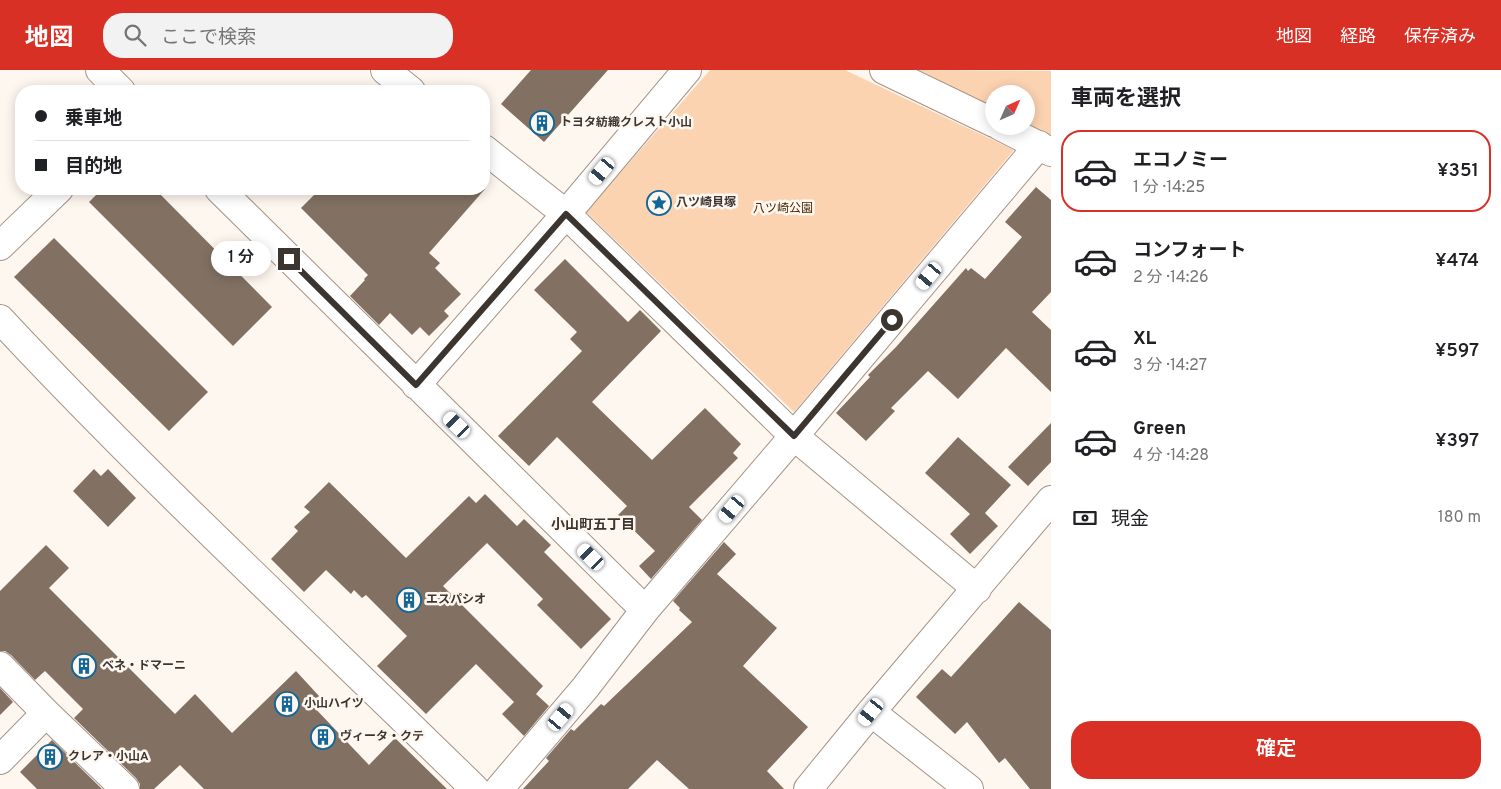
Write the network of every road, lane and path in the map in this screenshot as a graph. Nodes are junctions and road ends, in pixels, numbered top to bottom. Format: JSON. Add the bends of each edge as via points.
{"nodes":[{"id":1,"x":100,"y":70,"type":"edge"},
{"id":2,"x":385,"y":70,"type":"edge"},
{"id":3,"x":687,"y":70,"type":"edge"},
{"id":4,"x":884,"y":70,"type":"edge"},
{"id":5,"x":115,"y":85,"type":"edge"},
{"id":6,"x":404,"y":85,"type":"edge"},
{"id":7,"x":985,"y":119,"type":"edge"},
{"id":8,"x":1018,"y":135,"type":"edge"},
{"id":9,"x":1045,"y":149,"type":"edge"},
{"id":10,"x":490,"y":154,"type":"edge"},
{"id":11,"x":53,"y":195,"type":"edge"},
{"id":12,"x":225,"y":195,"type":"edge"},
{"id":13,"x":566,"y":214,"type":"junction"},
{"id":14,"x":0,"y":246,"type":"edge"},
{"id":15,"x":0,"y":319,"type":"edge"},
{"id":16,"x":416,"y":385,"type":"junction"},
{"id":17,"x":794,"y":436,"type":"junction"},
{"id":18,"x":1051,"y":500,"type":"edge"},
{"id":19,"x":977,"y":589,"type":"junction"},
{"id":20,"x":645,"y":610,"type":"junction"},
{"id":21,"x":0,"y":666,"type":"edge"},
{"id":22,"x":871,"y":712,"type":"junction"},
{"id":23,"x":46,"y":713,"type":"junction"},
{"id":24,"x":0,"y":760,"type":"edge"},
{"id":25,"x":125,"y":789,"type":"edge"},
{"id":26,"x":475,"y":789,"type":"edge"},
{"id":27,"x":499,"y":789,"type":"edge"},
{"id":28,"x":808,"y":789,"type":"edge"},
{"id":29,"x":970,"y":789,"type":"edge"}],
"edges":[{"from":1,"to":5,"type":"street"},
{"from":2,"to":6,"type":"street"},
{"from":3,"to":13,"type":"street"},
{"from":4,"to":7,"type":"street"},
{"from":8,"to":9,"type":"street"},
{"from":9,"to":17,"type":"street"},
{"from":10,"to":13,"type":"street"},
{"from":11,"to":14,"type":"street"},
{"from":12,"to":16,"type":"street"},
{"from":13,"to":16,"type":"street"},
{"from":13,"to":17,"type":"street"},
{"from":15,"to":26,"type":"street","via":[[184,506]]},
{"from":16,"to":20,"type":"street"},
{"from":17,"to":19,"type":"street"},
{"from":17,"to":20,"type":"street"},
{"from":18,"to":19,"type":"street"},
{"from":19,"to":22,"type":"street"},
{"from":20,"to":27,"type":"street","via":[[585,688]]},
{"from":21,"to":23,"type":"street"},
{"from":22,"to":28,"type":"street"},
{"from":22,"to":29,"type":"street"},
{"from":23,"to":24,"type":"street"},
{"from":23,"to":25,"type":"street"}]}
